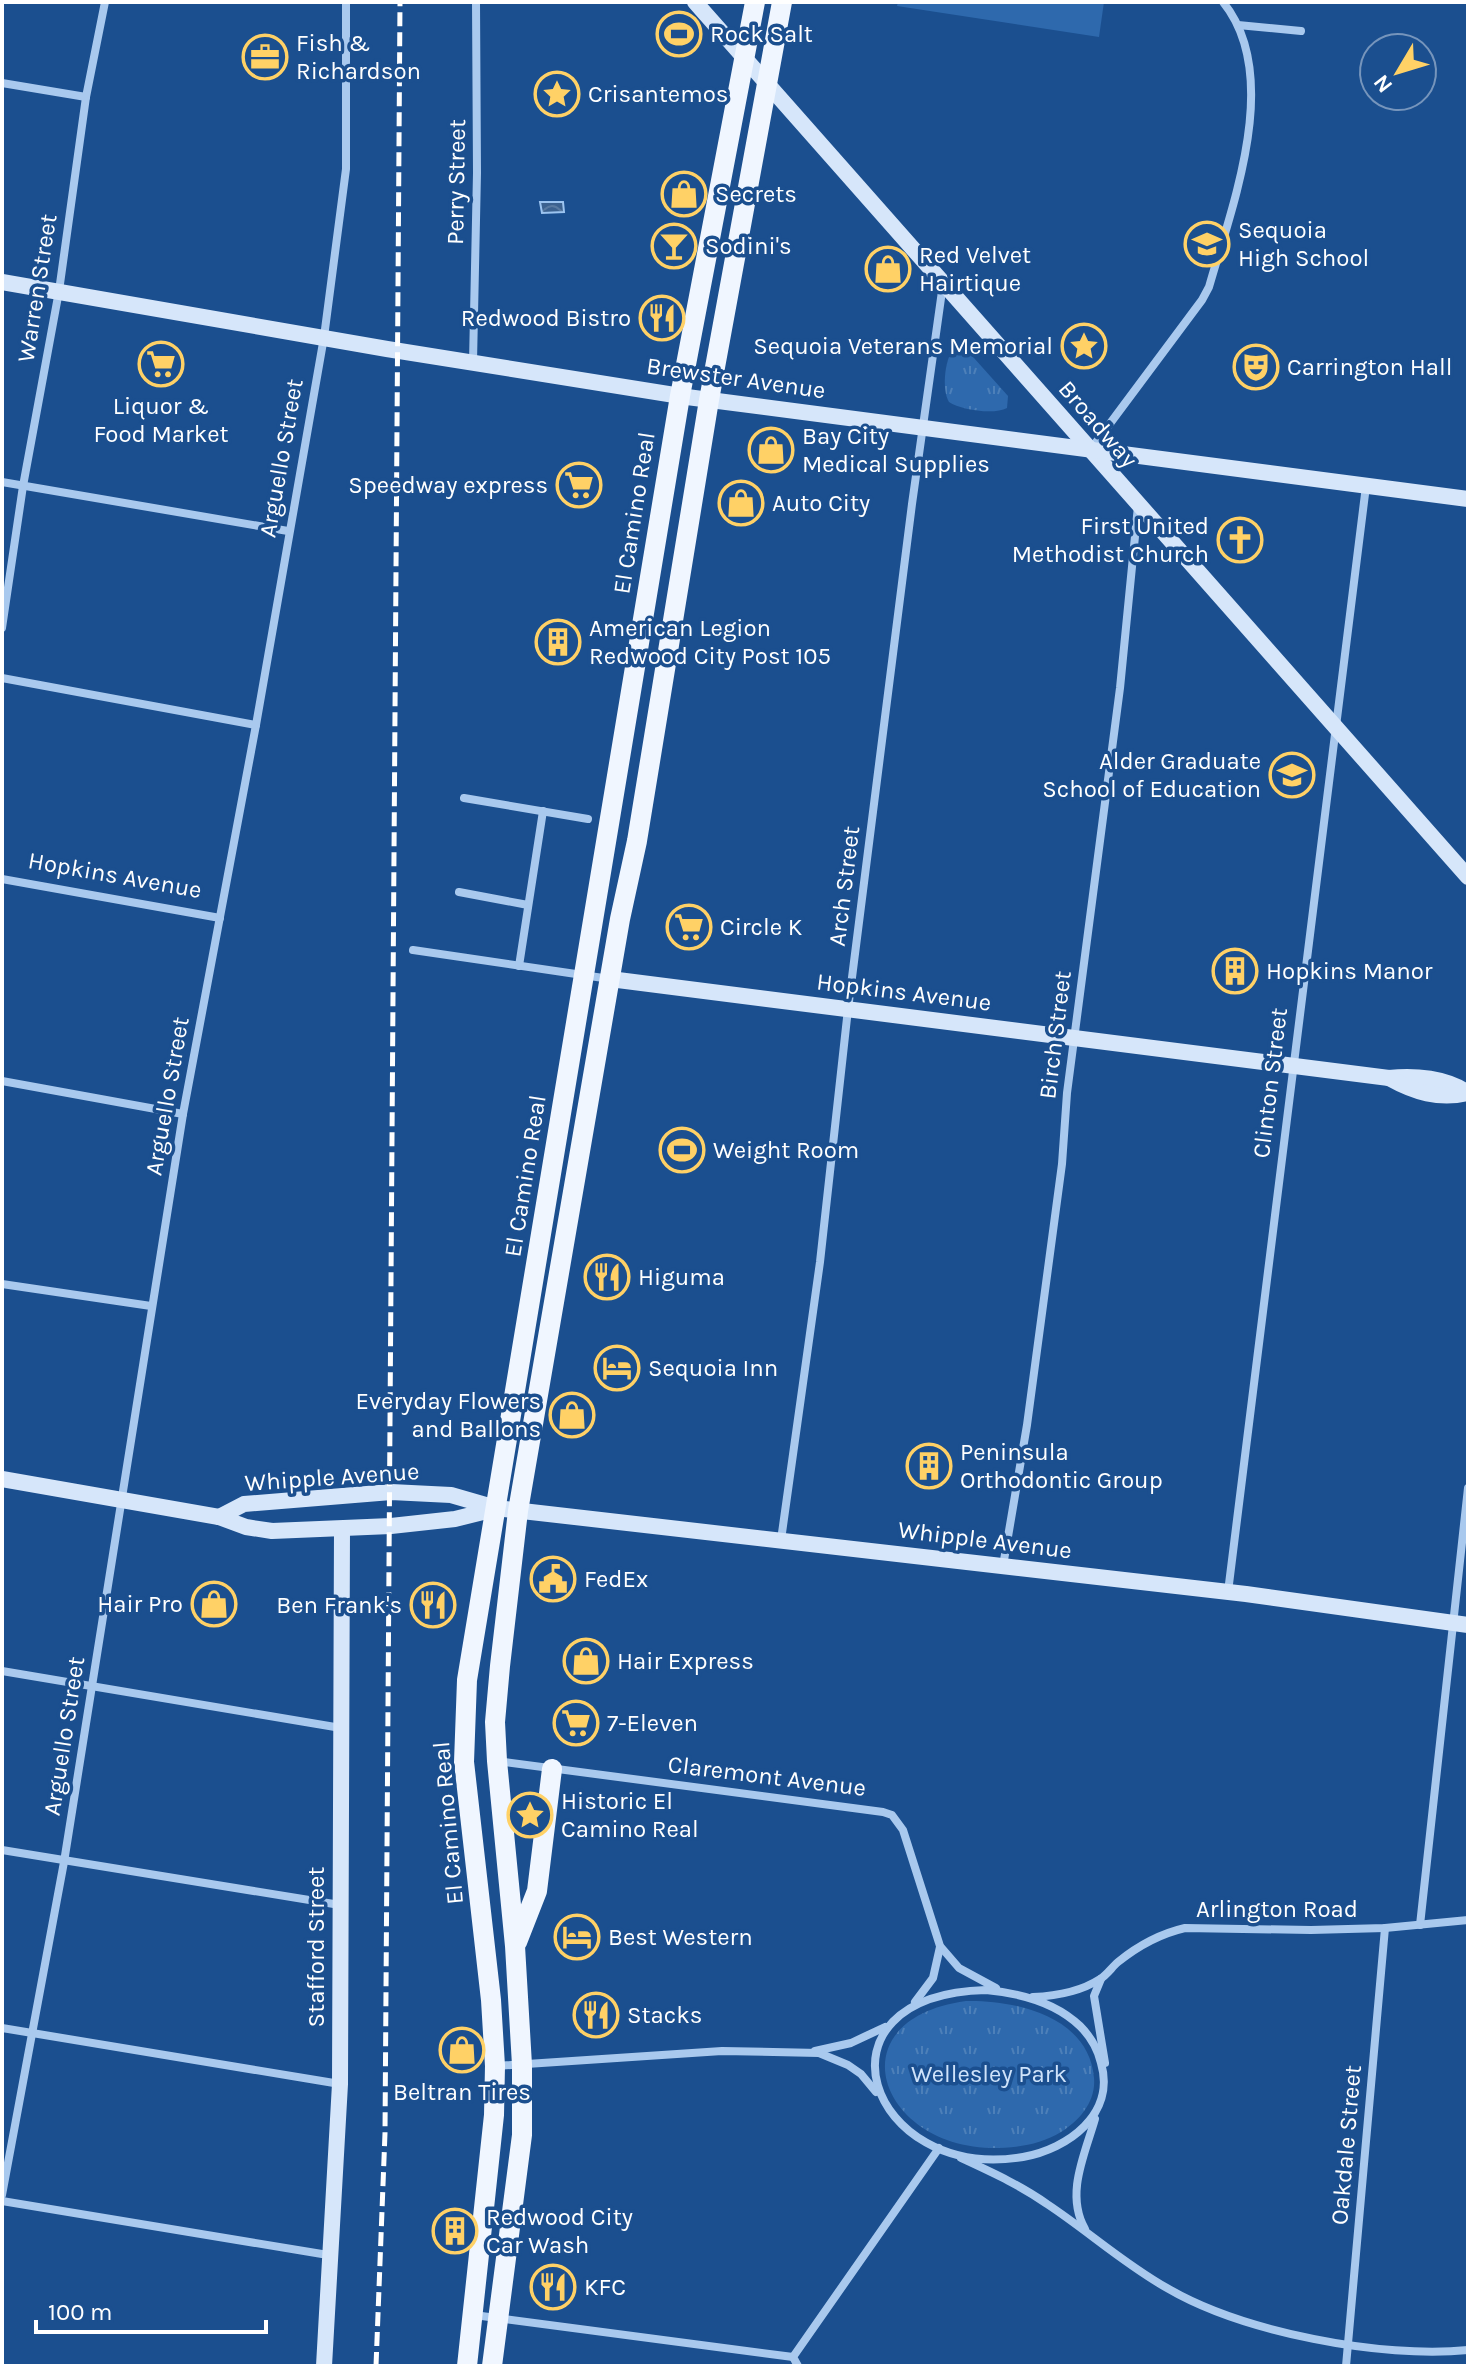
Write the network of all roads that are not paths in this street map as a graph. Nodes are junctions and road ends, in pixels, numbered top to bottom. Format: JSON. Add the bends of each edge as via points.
{"nodes":[{"id":1,"x":105,"y":2,"type":"edge"},
{"id":2,"x":346,"y":2,"type":"edge"},
{"id":3,"x":476,"y":2,"type":"edge"},
{"id":4,"x":695,"y":2,"type":"edge"},
{"id":5,"x":755,"y":2,"type":"edge"},
{"id":6,"x":782,"y":2,"type":"edge"},
{"id":7,"x":1223,"y":2,"type":"edge"},
{"id":8,"x":1238,"y":25,"type":"junction"},
{"id":9,"x":1301,"y":31,"type":"dead end"},
{"id":10,"x":745,"y":59,"type":"junction"},
{"id":11,"x":2,"y":83,"type":"edge"},
{"id":12,"x":768,"y":84,"type":"junction"},
{"id":13,"x":86,"y":97,"type":"junction"},
{"id":14,"x":2,"y":282,"type":"edge"},
{"id":15,"x":943,"y":284,"type":"junction"},
{"id":16,"x":59,"y":291,"type":"junction"},
{"id":17,"x":324,"y":337,"type":"junction"},
{"id":18,"x":473,"y":362,"type":"junction"},
{"id":19,"x":680,"y":396,"type":"junction"},
{"id":20,"x":709,"y":400,"type":"junction"},
{"id":21,"x":923,"y":427,"type":"junction"},
{"id":22,"x":1090,"y":449,"type":"junction"},
{"id":23,"x":2,"y":482,"type":"edge"},
{"id":24,"x":1366,"y":485,"type":"junction"},
{"id":25,"x":23,"y":486,"type":"junction"},
{"id":26,"x":1468,"y":499,"type":"edge"},
{"id":27,"x":1138,"y":506,"type":"junction"},
{"id":28,"x":288,"y":531,"type":"junction"},
{"id":29,"x":2,"y":628,"type":"edge"},
{"id":30,"x":2,"y":678,"type":"edge"},
{"id":31,"x":256,"y":725,"type":"junction"},
{"id":32,"x":1336,"y":726,"type":"junction"},
{"id":33,"x":464,"y":798,"type":"dead end"},
{"id":34,"x":543,"y":811,"type":"junction"},
{"id":35,"x":588,"y":819,"type":"dead end"},
{"id":36,"x":1468,"y":877,"type":"edge"},
{"id":37,"x":2,"y":879,"type":"edge"},
{"id":38,"x":459,"y":892,"type":"dead end"},
{"id":39,"x":528,"y":905,"type":"junction"},
{"id":40,"x":220,"y":918,"type":"junction"},
{"id":41,"x":413,"y":950,"type":"dead end"},
{"id":42,"x":519,"y":966,"type":"junction"},
{"id":43,"x":584,"y":975,"type":"junction"},
{"id":44,"x":610,"y":979,"type":"junction"},
{"id":45,"x":848,"y":1009,"type":"junction"},
{"id":46,"x":1074,"y":1038,"type":"junction"},
{"id":47,"x":1292,"y":1065,"type":"junction"},
{"id":48,"x":2,"y":1081,"type":"edge"},
{"id":49,"x":1468,"y":1093,"type":"edge"},
{"id":50,"x":183,"y":1114,"type":"junction"},
{"id":51,"x":2,"y":1284,"type":"edge"},
{"id":52,"x":151,"y":1306,"type":"junction"},
{"id":53,"x":2,"y":1479,"type":"edge"},
{"id":54,"x":1468,"y":1488,"type":"edge"},
{"id":55,"x":123,"y":1500,"type":"junction"},
{"id":56,"x":496,"y":1508,"type":"junction"},
{"id":57,"x":518,"y":1511,"type":"junction"},
{"id":58,"x":219,"y":1517,"type":"junction"},
{"id":59,"x":342,"y":1529,"type":"junction"},
{"id":60,"x":781,"y":1540,"type":"junction"},
{"id":61,"x":1003,"y":1567,"type":"junction"},
{"id":62,"x":1228,"y":1592,"type":"junction"},
{"id":63,"x":1460,"y":1624,"type":"edge"},
{"id":64,"x":2,"y":1671,"type":"edge"},
{"id":65,"x":93,"y":1686,"type":"junction"},
{"id":66,"x":341,"y":1728,"type":"junction"},
{"id":67,"x":497,"y":1761,"type":"junction"},
{"id":68,"x":552,"y":1769,"type":"junction"},
{"id":69,"x":2,"y":1850,"type":"edge"},
{"id":70,"x":64,"y":1862,"type":"junction"},
{"id":71,"x":340,"y":1905,"type":"junction"},
{"id":72,"x":1468,"y":1920,"type":"edge"},
{"id":73,"x":1420,"y":1925,"type":"junction"},
{"id":74,"x":1385,"y":1928,"type":"junction"},
{"id":75,"x":515,"y":1946,"type":"junction"},
{"id":76,"x":940,"y":1946,"type":"junction"},
{"id":77,"x":1101,"y":1979,"type":"junction"},
{"id":78,"x":1007,"y":1992,"type":"junction"},
{"id":79,"x":1029,"y":1997,"type":"junction"},
{"id":80,"x":910,"y":2008,"type":"junction"},
{"id":81,"x":896,"y":2020,"type":"junction"},
{"id":82,"x":2,"y":2028,"type":"edge"},
{"id":83,"x":34,"y":2034,"type":"junction"},
{"id":84,"x":801,"y":2052,"type":"junction"},
{"id":85,"x":522,"y":2065,"type":"junction"},
{"id":86,"x":495,"y":2066,"type":"junction"},
{"id":87,"x":340,"y":2084,"type":"junction"},
{"id":88,"x":1104,"y":2093,"type":"junction"},
{"id":89,"x":881,"y":2100,"type":"junction"},
{"id":90,"x":1097,"y":2110,"type":"junction"},
{"id":91,"x":941,"y":2149,"type":"junction"},
{"id":92,"x":2,"y":2198,"type":"edge"},
{"id":93,"x":1093,"y":2238,"type":"junction"},
{"id":94,"x":328,"y":2255,"type":"junction"},
{"id":95,"x":473,"y":2315,"type":"junction"},
{"id":96,"x":499,"y":2319,"type":"junction"},
{"id":97,"x":1348,"y":2345,"type":"junction"},
{"id":98,"x":1468,"y":2350,"type":"edge"},
{"id":99,"x":793,"y":2357,"type":"junction"},
{"id":100,"x":324,"y":2366,"type":"edge"},
{"id":101,"x":467,"y":2366,"type":"edge"},
{"id":102,"x":492,"y":2366,"type":"edge"},
{"id":103,"x":798,"y":2366,"type":"edge"},
{"id":104,"x":1346,"y":2366,"type":"edge"}],
"edges":[{"from":1,"to":13,"type":"street","name":"Warren Street"},
{"from":2,"to":17,"type":"street","name":"Arguello Street","via":[[346,169]]},
{"from":3,"to":18,"type":"street","name":"Perry Street"},
{"from":4,"to":10,"type":"street","name":"Broadway"},
{"from":5,"to":10,"type":"main road","name":"El Camino Real"},
{"from":6,"to":12,"type":"main road","name":"El Camino Real"},
{"from":7,"to":8,"type":"street"},
{"from":8,"to":9,"type":"street"},
{"from":8,"to":22,"type":"street","via":[[1250,67],[1251,108],[1238,186],[1209,287]]},
{"from":10,"to":12,"type":"street","name":"Broadway"},
{"from":10,"to":19,"type":"main road","name":"El Camino Real"},
{"from":11,"to":13,"type":"street"},
{"from":12,"to":15,"type":"street","name":"Broadway"},
{"from":12,"to":20,"type":"main road","name":"El Camino Real"},
{"from":13,"to":16,"type":"street","name":"Warren Street"},
{"from":14,"to":16,"type":"street","name":"Brewster Avenue"},
{"from":15,"to":21,"type":"street","name":"Arch Street"},
{"from":15,"to":22,"type":"street","name":"Broadway"},
{"from":16,"to":17,"type":"street","name":"Brewster Avenue"},
{"from":16,"to":25,"type":"street","name":"Warren Street"},
{"from":17,"to":18,"type":"street","name":"Brewster Avenue"},
{"from":17,"to":28,"type":"street","name":"Arguello Street"},
{"from":18,"to":19,"type":"street","name":"Brewster Avenue"},
{"from":19,"to":20,"type":"street","name":"Brewster Avenue"},
{"from":19,"to":43,"type":"main road","name":"El Camino Real"},
{"from":20,"to":21,"type":"street","name":"Brewster Avenue"},
{"from":20,"to":44,"type":"main road","name":"El Camino Real"},
{"from":21,"to":22,"type":"street","name":"Brewster Avenue"},
{"from":21,"to":45,"type":"street","name":"Arch Street"},
{"from":22,"to":24,"type":"street","name":"Brewster Avenue"},
{"from":22,"to":27,"type":"street","name":"Broadway"},
{"from":23,"to":25,"type":"street"},
{"from":24,"to":26,"type":"street","name":"Brewster Avenue"},
{"from":24,"to":32,"type":"street","name":"Clinton Street"},
{"from":25,"to":28,"type":"street"},
{"from":25,"to":29,"type":"street","name":"Warren Street"},
{"from":27,"to":32,"type":"street","name":"Broadway"},
{"from":27,"to":46,"type":"street","name":"Birch Street"},
{"from":28,"to":31,"type":"street","name":"Arguello Street"},
{"from":30,"to":31,"type":"street"},
{"from":31,"to":40,"type":"street","name":"Arguello Street"},
{"from":32,"to":36,"type":"street","name":"Broadway"},
{"from":32,"to":47,"type":"street","name":"Clinton Street"},
{"from":33,"to":34,"type":"street"},
{"from":34,"to":35,"type":"street"},
{"from":34,"to":39,"type":"street"},
{"from":37,"to":40,"type":"street","name":"Hopkins Avenue"},
{"from":38,"to":39,"type":"street"},
{"from":39,"to":42,"type":"street"},
{"from":40,"to":50,"type":"street","name":"Arguello Street"},
{"from":41,"to":42,"type":"street","name":"Hopkins Avenue"},
{"from":42,"to":43,"type":"street","name":"Hopkins Avenue"},
{"from":43,"to":44,"type":"street","name":"Hopkins Avenue"},
{"from":43,"to":56,"type":"main road","name":"El Camino Real"},
{"from":44,"to":45,"type":"street","name":"Hopkins Avenue"},
{"from":44,"to":57,"type":"main road","name":"El Camino Real"},
{"from":45,"to":46,"type":"street","name":"Hopkins Avenue"},
{"from":45,"to":60,"type":"street","name":"Arch Street"},
{"from":46,"to":47,"type":"street","name":"Hopkins Avenue"},
{"from":46,"to":61,"type":"street","name":"Birch Street","via":[[1035,1366]]},
{"from":47,"to":49,"type":"street","name":"Hopkins Avenue","via":[[1389,1078],[1412,1090],[1449,1097]]},
{"from":47,"to":62,"type":"street","name":"Clinton Street"},
{"from":48,"to":50,"type":"street"},
{"from":50,"to":52,"type":"street","name":"Arguello Street"},
{"from":51,"to":52,"type":"street"},
{"from":52,"to":55,"type":"street","name":"Arguello Street"},
{"from":53,"to":55,"type":"street","name":"Whipple Avenue"},
{"from":54,"to":63,"type":"street"},
{"from":55,"to":58,"type":"street","name":"Whipple Avenue"},
{"from":55,"to":65,"type":"street","name":"Arguello Street"},
{"from":56,"to":57,"type":"street","name":"Whipple Avenue"},
{"from":56,"to":58,"type":"street","name":"Whipple Avenue","via":[[451,1495],[391,1492],[244,1504]]},
{"from":56,"to":59,"type":"street","name":"Whipple Avenue","via":[[455,1519]]},
{"from":56,"to":86,"type":"main road","name":"El Camino Real","via":[[467,1680],[464,1762]]},
{"from":57,"to":60,"type":"street","name":"Whipple Avenue"},
{"from":57,"to":67,"type":"main road","name":"El Camino Real","via":[[495,1722]]},
{"from":58,"to":59,"type":"street","name":"Whipple Avenue","via":[[272,1531]]},
{"from":59,"to":66,"type":"street","name":"Stafford Street"},
{"from":60,"to":61,"type":"street","name":"Whipple Avenue"},
{"from":61,"to":62,"type":"street","name":"Whipple Avenue"},
{"from":62,"to":63,"type":"street","name":"Whipple Avenue"},
{"from":63,"to":73,"type":"street","via":[[1452,1648]]},
{"from":64,"to":65,"type":"street"},
{"from":65,"to":66,"type":"street"},
{"from":65,"to":70,"type":"street","name":"Arguello Street"},
{"from":66,"to":71,"type":"street","name":"Stafford Street"},
{"from":67,"to":68,"type":"street","name":"Claremont Avenue"},
{"from":67,"to":75,"type":"main road","name":"El Camino Real"},
{"from":68,"to":75,"type":"main road","via":[[537,1891]]},
{"from":68,"to":76,"type":"street","name":"Claremont Avenue","via":[[892,1815],[903,1830]]},
{"from":69,"to":70,"type":"street"},
{"from":70,"to":71,"type":"street"},
{"from":70,"to":83,"type":"street","name":"Arguello Street"},
{"from":71,"to":87,"type":"street","name":"Stafford Street"},
{"from":72,"to":73,"type":"street","name":"Arlington Road"},
{"from":73,"to":74,"type":"street","name":"Arlington Road"},
{"from":74,"to":77,"type":"street","name":"Arlington Road","via":[[1185,1928],[1146,1941]]},
{"from":74,"to":97,"type":"street","name":"Oakdale Street"},
{"from":75,"to":85,"type":"main road","name":"El Camino Real"},
{"from":76,"to":78,"type":"street","name":"Claremont Avenue","via":[[972,1977]]},
{"from":76,"to":80,"type":"street","via":[[933,1978]]},
{"from":77,"to":79,"type":"street","name":"Arlington Road","via":[[1069,1993]]},
{"from":77,"to":88,"type":"street","via":[[1094,1996],[1106,2069]]},
{"from":78,"to":79,"type":"street"},
{"from":78,"to":80,"type":"street","via":[[945,1993]]},
{"from":79,"to":88,"type":"street","via":[[1065,2014],[1087,2034],[1101,2060]]},
{"from":80,"to":81,"type":"street"},
{"from":81,"to":84,"type":"street","via":[[851,2043]]},
{"from":81,"to":89,"type":"street","via":[[876,2049]]},
{"from":82,"to":83,"type":"street"},
{"from":83,"to":87,"type":"street"},
{"from":83,"to":92,"type":"street","name":"Arguello Street"},
{"from":84,"to":85,"type":"street","via":[[679,2053]]},
{"from":84,"to":89,"type":"street","via":[[848,2065]]},
{"from":85,"to":86,"type":"street"},
{"from":85,"to":96,"type":"main road","name":"El Camino Real","via":[[522,2135]]},
{"from":86,"to":95,"type":"main road","name":"El Camino Real"},
{"from":87,"to":94,"type":"street","name":"Stafford Street"},
{"from":88,"to":90,"type":"street"},
{"from":89,"to":91,"type":"street","via":[[905,2129]]},
{"from":90,"to":91,"type":"street","via":[[1072,2137],[1039,2153],[1001,2159]]},
{"from":90,"to":93,"type":"street","via":[[1076,2196],[1080,2219]]},
{"from":91,"to":93,"type":"street","via":[[1030,2193]]},
{"from":91,"to":99,"type":"street"},
{"from":92,"to":94,"type":"street"},
{"from":93,"to":97,"type":"street","via":[[1196,2303]]},
{"from":94,"to":100,"type":"street","name":"Stafford Street"},
{"from":95,"to":96,"type":"street"},
{"from":95,"to":101,"type":"main road","name":"El Camino Real"},
{"from":96,"to":99,"type":"street"},
{"from":96,"to":102,"type":"main road","name":"El Camino Real"},
{"from":97,"to":98,"type":"street"},
{"from":97,"to":104,"type":"street","name":"Oakdale Street"},
{"from":99,"to":103,"type":"street"}]}
